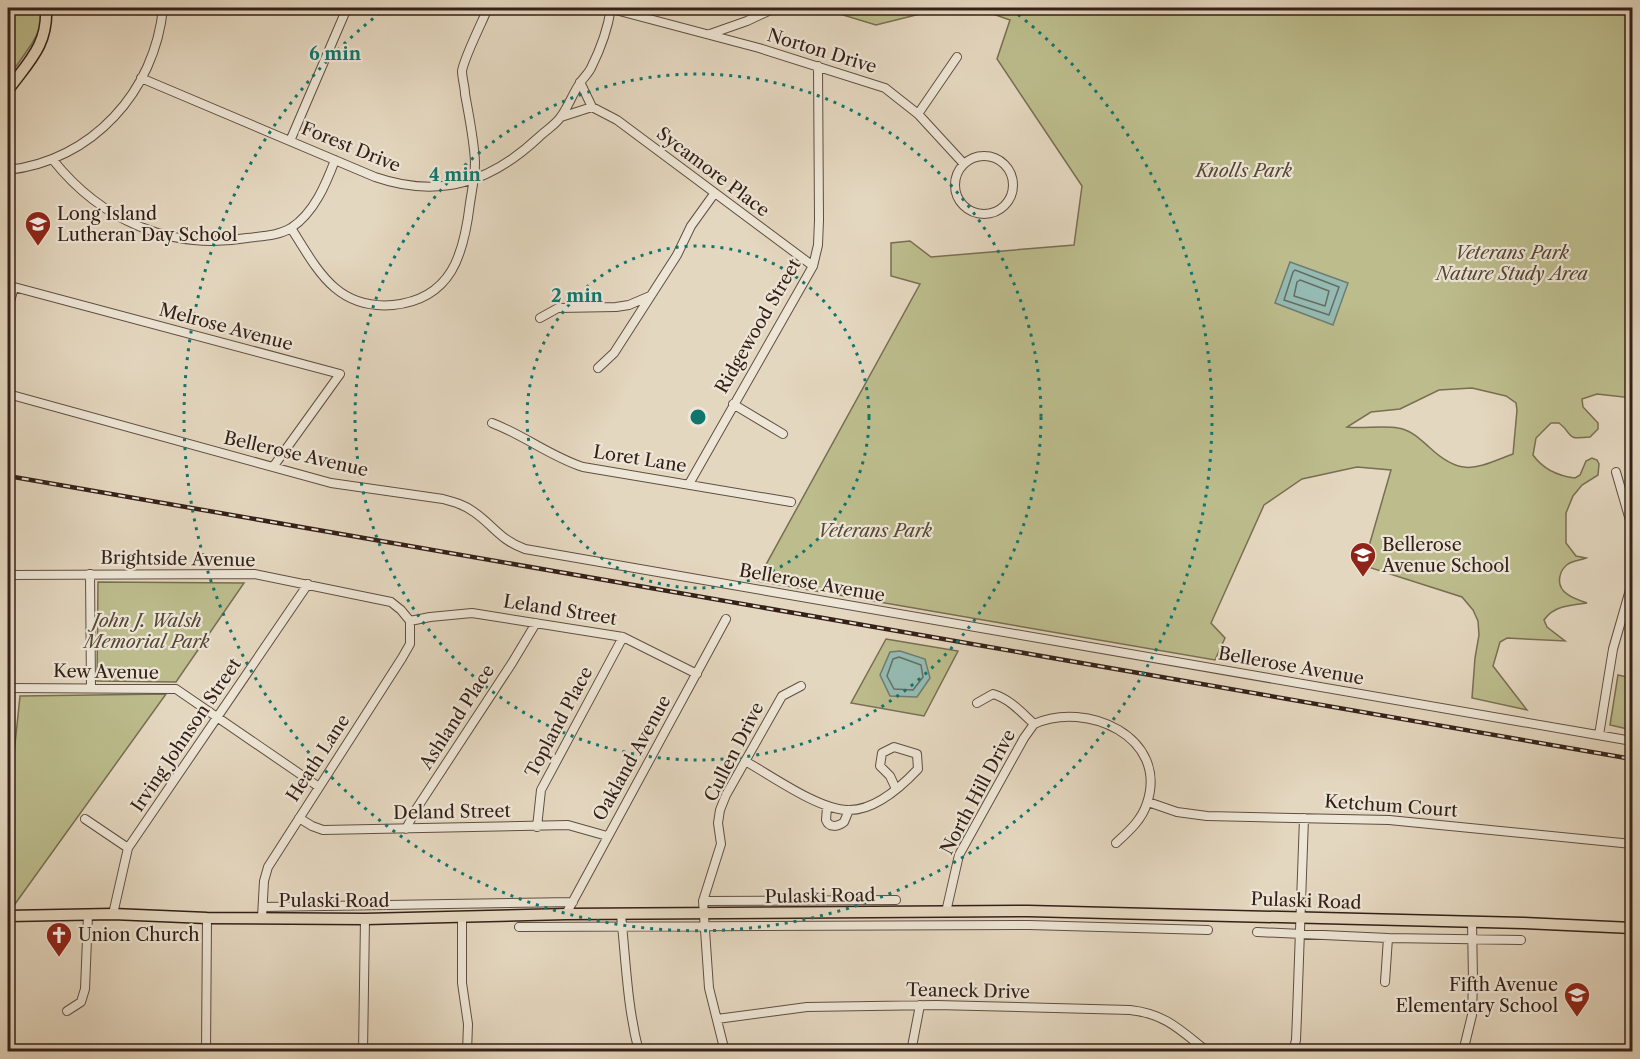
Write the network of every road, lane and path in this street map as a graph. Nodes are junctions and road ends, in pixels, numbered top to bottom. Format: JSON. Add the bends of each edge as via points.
{"nodes":[{"id":1,"x":46,"y":8,"type":"edge"},
{"id":2,"x":163,"y":8,"type":"edge"},
{"id":3,"x":347,"y":8,"type":"edge"},
{"id":4,"x":488,"y":8,"type":"edge"},
{"id":5,"x":610,"y":8,"type":"edge"},
{"id":6,"x":775,"y":8,"type":"edge"},
{"id":7,"x":709,"y":34,"type":"junction"},
{"id":8,"x":957,"y":57,"type":"dead end"},
{"id":9,"x":818,"y":66,"type":"junction"},
{"id":10,"x":141,"y":78,"type":"junction"},
{"id":11,"x":580,"y":82,"type":"junction"},
{"id":12,"x":8,"y":90,"type":"edge"},
{"id":13,"x":592,"y":107,"type":"junction"},
{"id":14,"x":918,"y":114,"type":"junction"},
{"id":15,"x":561,"y":117,"type":"junction"},
{"id":16,"x":290,"y":141,"type":"junction"},
{"id":17,"x":53,"y":160,"type":"junction"},
{"id":18,"x":335,"y":160,"type":"junction"},
{"id":19,"x":964,"y":164,"type":"junction"},
{"id":20,"x":8,"y":170,"type":"edge"},
{"id":21,"x":473,"y":180,"type":"junction"},
{"id":22,"x":714,"y":194,"type":"junction"},
{"id":23,"x":291,"y":228,"type":"junction"},
{"id":24,"x":813,"y":266,"type":"junction"},
{"id":25,"x":650,"y":296,"type":"junction"},
{"id":26,"x":8,"y":309,"type":"edge"},
{"id":27,"x":540,"y":318,"type":"dead end"},
{"id":28,"x":598,"y":368,"type":"dead end"},
{"id":29,"x":8,"y":394,"type":"edge"},
{"id":30,"x":733,"y":404,"type":"junction"},
{"id":31,"x":492,"y":423,"type":"dead end"},
{"id":32,"x":783,"y":434,"type":"dead end"},
{"id":33,"x":273,"y":467,"type":"junction"},
{"id":34,"x":1616,"y":472,"type":"dead end"},
{"id":35,"x":688,"y":484,"type":"junction"},
{"id":36,"x":791,"y":502,"type":"dead end"},
{"id":37,"x":1632,"y":527,"type":"edge"},
{"id":38,"x":90,"y":574,"type":"junction"},
{"id":39,"x":8,"y":575,"type":"edge"},
{"id":40,"x":308,"y":584,"type":"junction"},
{"id":41,"x":1632,"y":587,"type":"edge"},
{"id":42,"x":726,"y":619,"type":"dead end"},
{"id":43,"x":410,"y":621,"type":"junction"},
{"id":44,"x":536,"y":622,"type":"junction"},
{"id":45,"x":623,"y":637,"type":"junction"},
{"id":46,"x":697,"y":674,"type":"junction"},
{"id":47,"x":801,"y":686,"type":"dead end"},
{"id":48,"x":8,"y":688,"type":"edge"},
{"id":49,"x":91,"y":688,"type":"junction"},
{"id":50,"x":977,"y":703,"type":"dead end"},
{"id":51,"x":218,"y":717,"type":"junction"},
{"id":52,"x":1035,"y":724,"type":"junction"},
{"id":53,"x":1599,"y":735,"type":"junction"},
{"id":54,"x":1632,"y":741,"type":"edge"},
{"id":55,"x":745,"y":761,"type":"junction"},
{"id":56,"x":319,"y":787,"type":"junction"},
{"id":57,"x":896,"y":789,"type":"junction"},
{"id":58,"x":1148,"y":802,"type":"junction"},
{"id":59,"x":827,"y":807,"type":"junction"},
{"id":60,"x":849,"y":810,"type":"junction"},
{"id":61,"x":299,"y":818,"type":"junction"},
{"id":62,"x":1304,"y":818,"type":"junction"},
{"id":63,"x":85,"y":819,"type":"dead end"},
{"id":64,"x":537,"y":827,"type":"junction"},
{"id":65,"x":406,"y":829,"type":"junction"},
{"id":66,"x":607,"y":836,"type":"junction"},
{"id":67,"x":1116,"y":843,"type":"dead end"},
{"id":68,"x":1632,"y":844,"type":"edge"},
{"id":69,"x":128,"y":848,"type":"junction"},
{"id":70,"x":896,"y":900,"type":"dead end"},
{"id":71,"x":703,"y":901,"type":"junction"},
{"id":72,"x":573,"y":902,"type":"junction"},
{"id":73,"x":1028,"y":911,"type":"junction"},
{"id":74,"x":262,"y":912,"type":"junction"},
{"id":75,"x":946,"y":912,"type":"junction"},
{"id":76,"x":88,"y":914,"type":"junction"},
{"id":77,"x":113,"y":914,"type":"junction"},
{"id":78,"x":566,"y":914,"type":"junction"},
{"id":79,"x":704,"y":914,"type":"junction"},
{"id":80,"x":1168,"y":914,"type":"junction"},
{"id":81,"x":621,"y":915,"type":"junction"},
{"id":82,"x":8,"y":916,"type":"edge"},
{"id":83,"x":207,"y":918,"type":"junction"},
{"id":84,"x":462,"y":918,"type":"junction"},
{"id":85,"x":1301,"y":918,"type":"junction"},
{"id":86,"x":365,"y":919,"type":"junction"},
{"id":87,"x":1472,"y":921,"type":"junction"},
{"id":88,"x":1029,"y":925,"type":"junction"},
{"id":89,"x":519,"y":927,"type":"dead end"},
{"id":90,"x":622,"y":927,"type":"junction"},
{"id":91,"x":705,"y":927,"type":"junction"},
{"id":92,"x":1632,"y":928,"type":"edge"},
{"id":93,"x":1167,"y":929,"type":"junction"},
{"id":94,"x":1208,"y":930,"type":"dead end"},
{"id":95,"x":1257,"y":932,"type":"dead end"},
{"id":96,"x":1300,"y":933,"type":"junction"},
{"id":97,"x":1388,"y":938,"type":"junction"},
{"id":98,"x":1472,"y":938,"type":"junction"},
{"id":99,"x":1521,"y":940,"type":"dead end"},
{"id":100,"x":1385,"y":982,"type":"dead end"},
{"id":101,"x":920,"y":1005,"type":"junction"},
{"id":102,"x":68,"y":1011,"type":"dead end"},
{"id":103,"x":717,"y":1019,"type":"junction"},
{"id":104,"x":206,"y":1052,"type":"edge"},
{"id":105,"x":363,"y":1052,"type":"edge"},
{"id":106,"x":467,"y":1052,"type":"edge"},
{"id":107,"x":639,"y":1052,"type":"edge"},
{"id":108,"x":725,"y":1052,"type":"edge"},
{"id":109,"x":911,"y":1052,"type":"edge"},
{"id":110,"x":1208,"y":1052,"type":"edge"},
{"id":111,"x":1293,"y":1052,"type":"edge"},
{"id":112,"x":1463,"y":1052,"type":"edge"}],
"edges":[{"from":1,"to":12,"type":"main road","via":[[45,35],[39,49]]},
{"from":2,"to":10,"type":"street","via":[[157,40]]},
{"from":3,"to":16,"type":"street"},
{"from":4,"to":21,"type":"street","via":[[462,71],[475,162]]},
{"from":5,"to":7,"type":"street","name":"Norton Drive"},
{"from":5,"to":11,"type":"street","name":"Forest Drive","via":[[609,22],[591,70]]},
{"from":6,"to":7,"type":"street"},
{"from":7,"to":9,"type":"street","name":"Norton Drive"},
{"from":8,"to":14,"type":"street"},
{"from":9,"to":14,"type":"street","name":"Norton Drive","via":[[885,88]]},
{"from":9,"to":24,"type":"street","name":"Ridgewood Street","via":[[819,220]]},
{"from":10,"to":16,"type":"street","name":"Forest Drive"},
{"from":10,"to":17,"type":"street","via":[[103,128],[87,142]]},
{"from":11,"to":13,"type":"street"},
{"from":11,"to":15,"type":"street","name":"Forest Drive"},
{"from":13,"to":15,"type":"street"},
{"from":13,"to":22,"type":"street","name":"Sycamore Place","via":[[616,120]]},
{"from":14,"to":19,"type":"street","name":"Norton Drive"},
{"from":15,"to":21,"type":"street","name":"Forest Drive","via":[[521,154]]},
{"from":16,"to":18,"type":"street","name":"Forest Drive"},
{"from":17,"to":20,"type":"street"},
{"from":17,"to":23,"type":"street","via":[[98,204],[158,233],[179,239],[232,241]]},
{"from":18,"to":21,"type":"street","name":"Forest Drive","via":[[398,185],[444,187]]},
{"from":18,"to":23,"type":"street","via":[[322,192]]},
{"from":19,"to":19,"type":"street","via":[[983,156],[1002,162],[1013,189],[1004,207],[979,214],[963,205],[955,189]]},
{"from":21,"to":23,"type":"street","via":[[463,246],[454,268],[444,283],[414,301],[381,306],[355,301],[328,284]]},
{"from":22,"to":24,"type":"street","name":"Sycamore Place"},
{"from":22,"to":25,"type":"street"},
{"from":24,"to":30,"type":"street","name":"Ridgewood Street"},
{"from":25,"to":27,"type":"street","via":[[616,307],[558,308]]},
{"from":25,"to":28,"type":"street","via":[[614,353]]},
{"from":26,"to":33,"type":"street","name":"Melrose Avenue","via":[[14,288],[340,374]]},
{"from":29,"to":33,"type":"street","name":"Bellerose Avenue"},
{"from":30,"to":32,"type":"street"},
{"from":30,"to":35,"type":"street","name":"Ridgewood Street"},
{"from":31,"to":35,"type":"street","name":"Loret Lane","via":[[569,463]]},
{"from":33,"to":53,"type":"street","name":"Bellerose Avenue","via":[[331,483],[459,503],[511,544],[525,549]]},
{"from":34,"to":37,"type":"street"},
{"from":35,"to":36,"type":"street","name":"Loret Lane"},
{"from":38,"to":39,"type":"street","name":"Brightside Avenue"},
{"from":38,"to":40,"type":"street","name":"Brightside Avenue","via":[[254,574]]},
{"from":38,"to":49,"type":"street"},
{"from":40,"to":43,"type":"street","name":"Brightside Avenue","via":[[391,602]]},
{"from":40,"to":51,"type":"street","name":"Irving Johnson Street"},
{"from":41,"to":53,"type":"street","via":[[1613,649]]},
{"from":42,"to":46,"type":"street","name":"Oakland Avenue"},
{"from":43,"to":44,"type":"street","name":"Leland Street","via":[[472,613]]},
{"from":43,"to":56,"type":"street","name":"Heath Lane","via":[[410,644]]},
{"from":44,"to":45,"type":"street","name":"Leland Street"},
{"from":44,"to":65,"type":"street","name":"Ashland Place"},
{"from":45,"to":46,"type":"street","name":"Leland Street"},
{"from":45,"to":64,"type":"street","name":"Topland Place","via":[[541,790]]},
{"from":46,"to":66,"type":"street","name":"Oakland Avenue"},
{"from":47,"to":55,"type":"street","name":"Cullen Drive","via":[[782,696]]},
{"from":48,"to":49,"type":"street","name":"Kew Avenue"},
{"from":49,"to":51,"type":"street","name":"Kew Avenue","via":[[176,689]]},
{"from":50,"to":52,"type":"street","via":[[993,694],[1002,697]]},
{"from":51,"to":56,"type":"street","name":"Kew Avenue"},
{"from":51,"to":69,"type":"street","name":"Irving Johnson Street"},
{"from":52,"to":58,"type":"street","via":[[1049,717],[1066,716],[1103,721],[1119,729],[1130,737],[1144,758],[1150,779]]},
{"from":52,"to":75,"type":"street","name":"North Hill Drive","via":[[959,855]]},
{"from":53,"to":54,"type":"street","name":"Bellerose Avenue"},
{"from":55,"to":59,"type":"street"},
{"from":55,"to":71,"type":"street","name":"Cullen Drive","via":[[720,810],[721,844]]},
{"from":56,"to":61,"type":"street","name":"Heath Lane"},
{"from":57,"to":57,"type":"street","via":[[918,769],[917,754],[894,747],[882,753],[880,766]]},
{"from":57,"to":60,"type":"street","via":[[866,807]]},
{"from":58,"to":62,"type":"street","name":"Ketchum Court","via":[[1207,816]]},
{"from":58,"to":67,"type":"street","via":[[1132,828]]},
{"from":59,"to":60,"type":"street"},
{"from":59,"to":60,"type":"street","via":[[826,820],[832,826],[844,822]]},
{"from":61,"to":65,"type":"street","name":"Deland Street","via":[[323,830]]},
{"from":61,"to":74,"type":"street","name":"Heath Lane","via":[[268,867]]},
{"from":62,"to":68,"type":"street","name":"Ketchum Court","via":[[1389,820]]},
{"from":62,"to":85,"type":"street"},
{"from":63,"to":69,"type":"street"},
{"from":64,"to":65,"type":"street","name":"Deland Street"},
{"from":64,"to":66,"type":"street","name":"Deland Street","via":[[568,825]]},
{"from":66,"to":72,"type":"street","name":"Oakland Avenue"},
{"from":69,"to":77,"type":"street","name":"Irving Johnson Street"},
{"from":70,"to":71,"type":"street"},
{"from":71,"to":79,"type":"street","name":"Cullen Drive"},
{"from":72,"to":74,"type":"street"},
{"from":72,"to":78,"type":"street","name":"Oakland Avenue"},
{"from":73,"to":75,"type":"main road","name":"Pulaski Road"},
{"from":73,"to":80,"type":"main road","name":"Pulaski Road"},
{"from":73,"to":88,"type":"street"},
{"from":74,"to":83,"type":"main road","name":"Pulaski Road"},
{"from":74,"to":86,"type":"main road","name":"Pulaski Road"},
{"from":75,"to":79,"type":"main road","name":"Pulaski Road"},
{"from":76,"to":77,"type":"main road","name":"Pulaski Road"},
{"from":76,"to":82,"type":"main road","name":"Pulaski Road"},
{"from":76,"to":102,"type":"street","via":[[85,989],[81,1002]]},
{"from":77,"to":83,"type":"main road","name":"Pulaski Road"},
{"from":78,"to":81,"type":"main road","name":"Pulaski Road"},
{"from":78,"to":84,"type":"main road","name":"Pulaski Road"},
{"from":79,"to":81,"type":"main road","name":"Pulaski Road"},
{"from":79,"to":91,"type":"street","name":"Cullen Drive"},
{"from":80,"to":85,"type":"main road","name":"Pulaski Road"},
{"from":80,"to":93,"type":"street"},
{"from":81,"to":90,"type":"street"},
{"from":83,"to":104,"type":"street"},
{"from":84,"to":86,"type":"main road","name":"Pulaski Road"},
{"from":84,"to":106,"type":"street"},
{"from":85,"to":87,"type":"main road","name":"Pulaski Road"},
{"from":85,"to":96,"type":"street"},
{"from":86,"to":105,"type":"street"},
{"from":87,"to":92,"type":"main road","name":"Pulaski Road"},
{"from":87,"to":98,"type":"street"},
{"from":88,"to":91,"type":"street"},
{"from":88,"to":93,"type":"street"},
{"from":89,"to":90,"type":"street"},
{"from":90,"to":91,"type":"street"},
{"from":90,"to":107,"type":"street","via":[[632,1026]]},
{"from":91,"to":103,"type":"street","name":"Cullen Drive","via":[[709,988]]},
{"from":93,"to":94,"type":"street"},
{"from":95,"to":96,"type":"street"},
{"from":96,"to":97,"type":"street"},
{"from":96,"to":111,"type":"street"},
{"from":97,"to":98,"type":"street"},
{"from":97,"to":100,"type":"street"},
{"from":98,"to":99,"type":"street"},
{"from":98,"to":112,"type":"street","via":[[1472,1015]]},
{"from":101,"to":103,"type":"street","name":"Teaneck Drive","via":[[807,1007]]},
{"from":101,"to":109,"type":"street"},
{"from":101,"to":110,"type":"street","name":"Teaneck Drive","via":[[1149,1012],[1165,1019]]},
{"from":103,"to":108,"type":"street","name":"Cullen Drive"}]}
